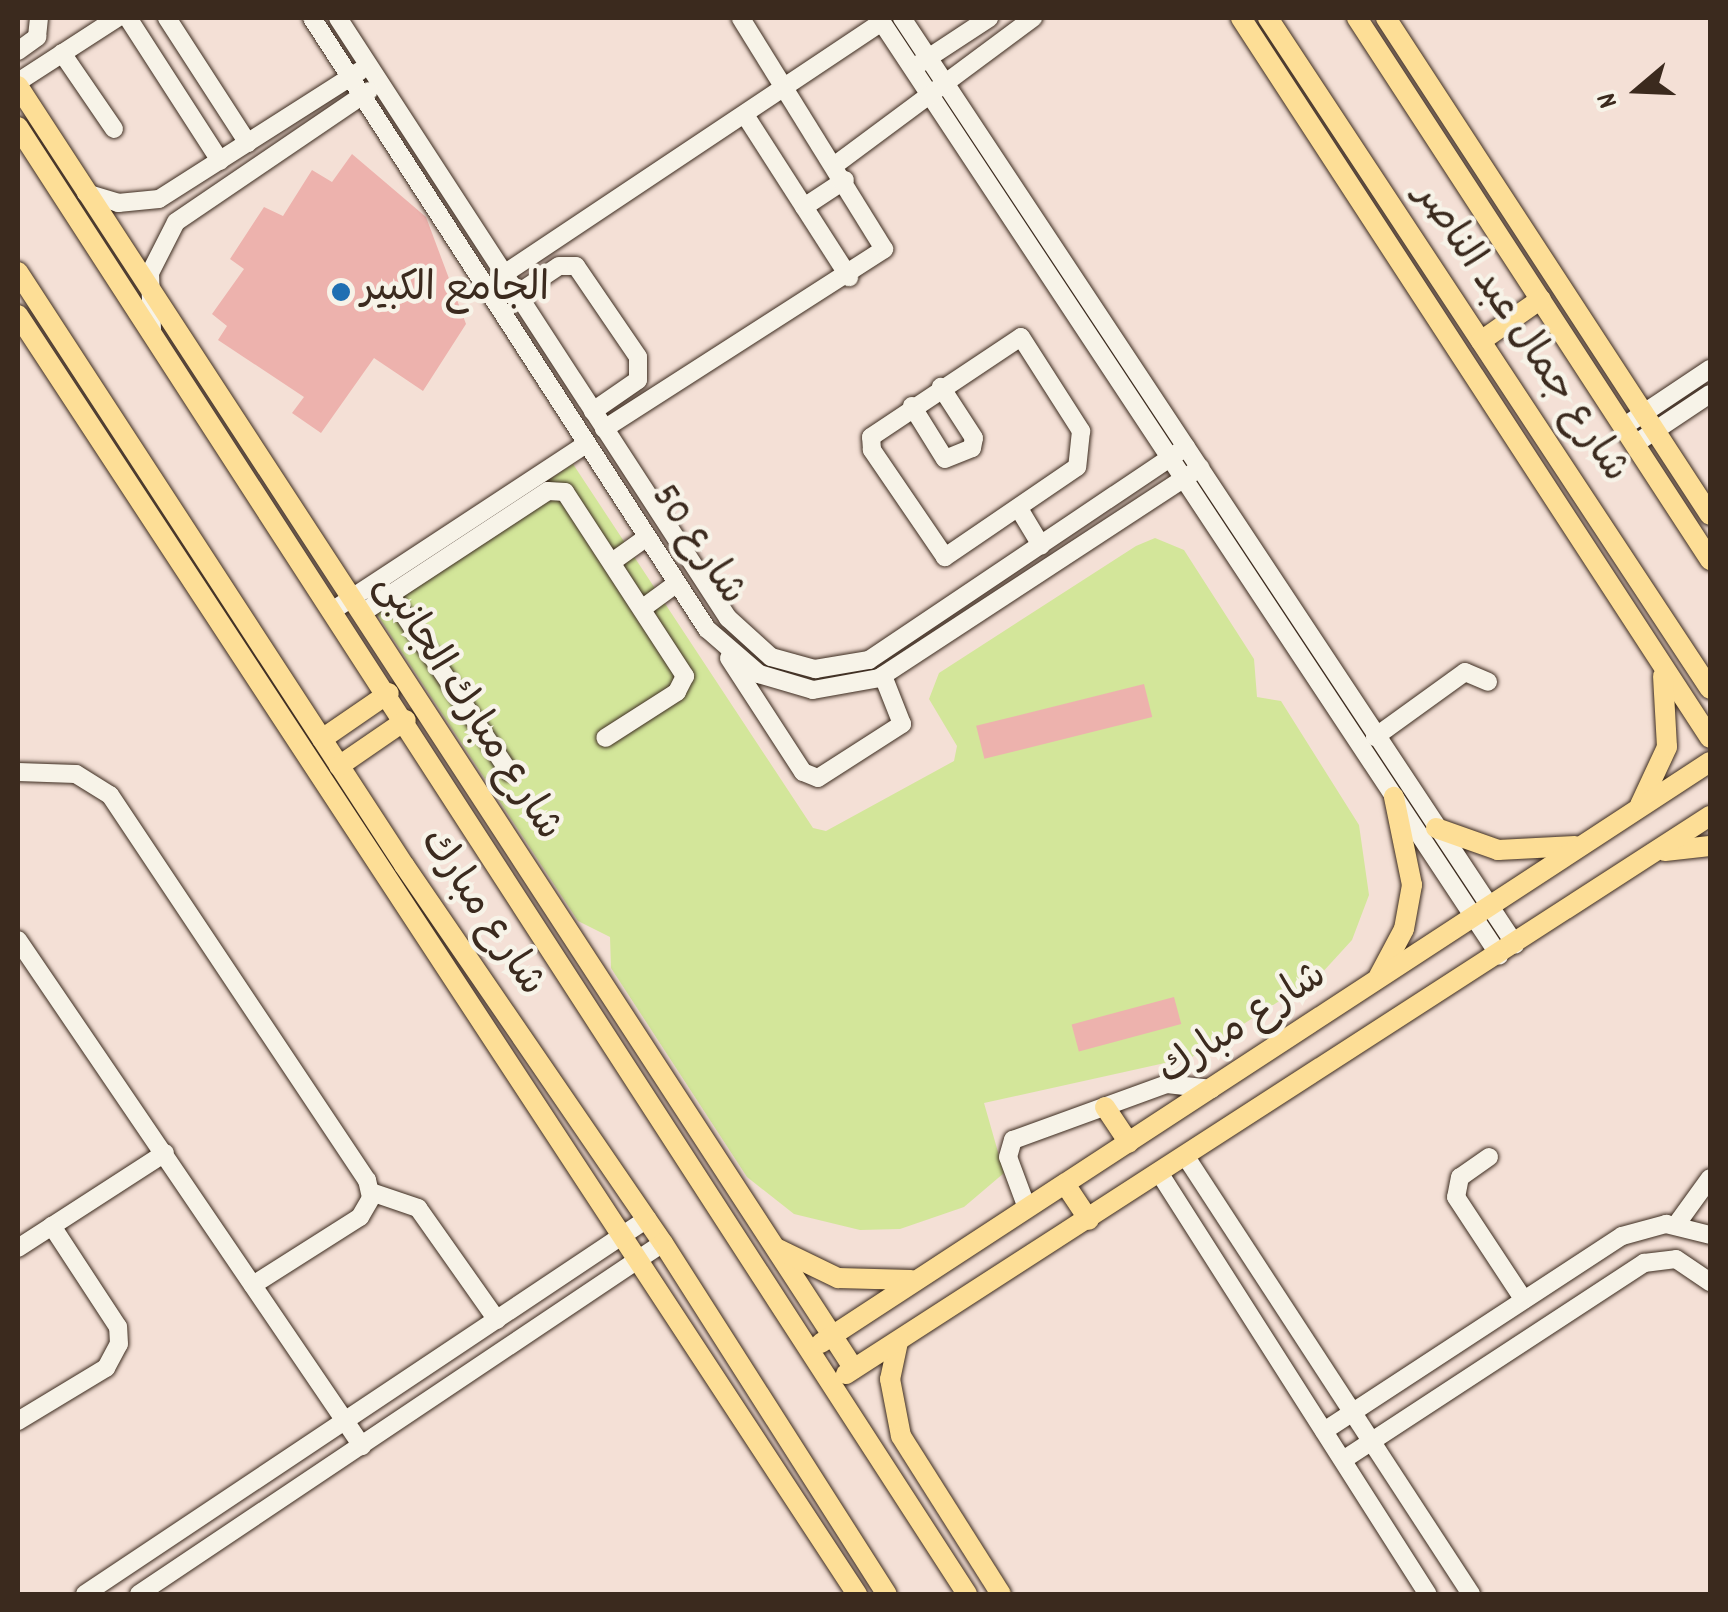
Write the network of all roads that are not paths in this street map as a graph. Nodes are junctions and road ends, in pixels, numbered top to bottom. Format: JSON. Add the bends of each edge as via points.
{"nodes":[{"id":1,"x":39,"y":18,"type":"edge"},
{"id":2,"x":117,"y":18,"type":"edge"},
{"id":3,"x":128,"y":18,"type":"edge"},
{"id":4,"x":166,"y":18,"type":"edge"},
{"id":5,"x":312,"y":18,"type":"edge"},
{"id":6,"x":338,"y":18,"type":"edge"},
{"id":7,"x":740,"y":18,"type":"edge"},
{"id":8,"x":902,"y":18,"type":"edge"},
{"id":9,"x":989,"y":18,"type":"edge"},
{"id":10,"x":1033,"y":18,"type":"edge"},
{"id":11,"x":1241,"y":18,"type":"edge"},
{"id":12,"x":1268,"y":18,"type":"edge"},
{"id":13,"x":1357,"y":18,"type":"edge"},
{"id":14,"x":1386,"y":18,"type":"edge"},
{"id":15,"x":881,"y":20,"type":"edge"},
{"id":16,"x":18,"y":51,"type":"edge"},
{"id":17,"x":1290,"y":52,"type":"junction"},
{"id":18,"x":62,"y":53,"type":"junction"},
{"id":19,"x":928,"y":58,"type":"junction"},
{"id":20,"x":1272,"y":64,"type":"junction"},
{"id":21,"x":368,"y":65,"type":"junction"},
{"id":22,"x":912,"y":68,"type":"junction"},
{"id":23,"x":351,"y":77,"type":"junction"},
{"id":24,"x":18,"y":84,"type":"edge"},
{"id":25,"x":380,"y":84,"type":"junction"},
{"id":26,"x":936,"y":87,"type":"junction"},
{"id":27,"x":786,"y":88,"type":"junction"},
{"id":28,"x":362,"y":95,"type":"junction"},
{"id":29,"x":745,"y":115,"type":"junction"},
{"id":30,"x":18,"y":127,"type":"edge"},
{"id":31,"x":114,"y":129,"type":"dead end"},
{"id":32,"x":248,"y":143,"type":"junction"},
{"id":33,"x":220,"y":161,"type":"junction"},
{"id":34,"x":840,"y":173,"type":"junction"},
{"id":35,"x":86,"y":193,"type":"junction"},
{"id":36,"x":804,"y":206,"type":"junction"},
{"id":37,"x":116,"y":257,"type":"junction"},
{"id":38,"x":18,"y":272,"type":"edge"},
{"id":39,"x":504,"y":274,"type":"junction"},
{"id":40,"x":849,"y":277,"type":"junction"},
{"id":41,"x":148,"y":288,"type":"junction"},
{"id":42,"x":517,"y":294,"type":"junction"},
{"id":43,"x":1541,"y":299,"type":"junction"},
{"id":44,"x":18,"y":315,"type":"edge"},
{"id":45,"x":152,"y":330,"type":"junction"},
{"id":46,"x":1481,"y":342,"type":"junction"},
{"id":47,"x":1710,"y":369,"type":"edge"},
{"id":48,"x":1687,"y":384,"type":"junction"},
{"id":49,"x":941,"y":386,"type":"junction"},
{"id":50,"x":1704,"y":398,"type":"edge"},
{"id":51,"x":912,"y":406,"type":"junction"},
{"id":52,"x":593,"y":412,"type":"junction"},
{"id":53,"x":1650,"y":422,"type":"junction"},
{"id":54,"x":604,"y":428,"type":"junction"},
{"id":55,"x":1630,"y":435,"type":"junction"},
{"id":56,"x":586,"y":444,"type":"junction"},
{"id":57,"x":1186,"y":447,"type":"junction"},
{"id":58,"x":621,"y":454,"type":"junction"},
{"id":59,"x":1170,"y":458,"type":"junction"},
{"id":60,"x":602,"y":468,"type":"junction"},
{"id":61,"x":1200,"y":468,"type":"junction"},
{"id":62,"x":1184,"y":479,"type":"junction"},
{"id":63,"x":1021,"y":512,"type":"junction"},
{"id":64,"x":1710,"y":515,"type":"edge"},
{"id":65,"x":180,"y":520,"type":"junction"},
{"id":66,"x":1601,"y":521,"type":"junction"},
{"id":67,"x":159,"y":534,"type":"junction"},
{"id":68,"x":1579,"y":536,"type":"junction"},
{"id":69,"x":648,"y":537,"type":"junction"},
{"id":70,"x":1042,"y":545,"type":"junction"},
{"id":71,"x":1710,"y":560,"type":"edge"},
{"id":72,"x":612,"y":562,"type":"junction"},
{"id":73,"x":678,"y":583,"type":"junction"},
{"id":74,"x":390,"y":594,"type":"junction"},
{"id":75,"x":350,"y":607,"type":"junction"},
{"id":76,"x":642,"y":608,"type":"junction"},
{"id":77,"x":913,"y":632,"type":"junction"},
{"id":78,"x":718,"y":641,"type":"junction"},
{"id":79,"x":924,"y":650,"type":"junction"},
{"id":80,"x":1653,"y":651,"type":"junction"},
{"id":81,"x":883,"y":676,"type":"junction"},
{"id":82,"x":1488,"y":682,"type":"dead end"},
{"id":83,"x":1710,"y":688,"type":"edge"},
{"id":84,"x":389,"y":693,"type":"junction"},
{"id":85,"x":406,"y":720,"type":"junction"},
{"id":86,"x":1375,"y":736,"type":"junction"},
{"id":87,"x":605,"y":738,"type":"dead end"},
{"id":88,"x":1710,"y":738,"type":"edge"},
{"id":89,"x":322,"y":739,"type":"junction"},
{"id":90,"x":1710,"y":762,"type":"edge"},
{"id":91,"x":339,"y":766,"type":"junction"},
{"id":92,"x":18,"y":772,"type":"edge"},
{"id":93,"x":509,"y":772,"type":"dead end"},
{"id":94,"x":1401,"y":793,"type":"junction"},
{"id":95,"x":1634,"y":812,"type":"junction"},
{"id":96,"x":1710,"y":816,"type":"edge"},
{"id":97,"x":1436,"y":828,"type":"junction"},
{"id":98,"x":1586,"y":843,"type":"junction"},
{"id":99,"x":1710,"y":846,"type":"edge"},
{"id":100,"x":1658,"y":852,"type":"junction"},
{"id":101,"x":1482,"y":913,"type":"junction"},
{"id":102,"x":18,"y":940,"type":"edge"},
{"id":103,"x":1507,"y":949,"type":"junction"},
{"id":104,"x":578,"y":964,"type":"junction"},
{"id":105,"x":1370,"y":986,"type":"junction"},
{"id":106,"x":1212,"y":1089,"type":"junction"},
{"id":107,"x":1105,"y":1107,"type":"junction"},
{"id":108,"x":1128,"y":1143,"type":"junction"},
{"id":109,"x":165,"y":1153,"type":"junction"},
{"id":110,"x":1186,"y":1157,"type":"junction"},
{"id":111,"x":1489,"y":1157,"type":"dead end"},
{"id":112,"x":1160,"y":1174,"type":"junction"},
{"id":113,"x":1710,"y":1178,"type":"edge"},
{"id":114,"x":1066,"y":1184,"type":"junction"},
{"id":115,"x":371,"y":1192,"type":"junction"},
{"id":116,"x":1028,"y":1208,"type":"junction"},
{"id":117,"x":647,"y":1219,"type":"junction"},
{"id":118,"x":1088,"y":1220,"type":"junction"},
{"id":119,"x":1676,"y":1225,"type":"junction"},
{"id":120,"x":52,"y":1226,"type":"junction"},
{"id":121,"x":1710,"y":1234,"type":"edge"},
{"id":122,"x":622,"y":1236,"type":"junction"},
{"id":123,"x":767,"y":1239,"type":"junction"},
{"id":124,"x":663,"y":1243,"type":"junction"},
{"id":125,"x":18,"y":1248,"type":"edge"},
{"id":126,"x":637,"y":1261,"type":"junction"},
{"id":127,"x":918,"y":1279,"type":"junction"},
{"id":128,"x":1710,"y":1282,"type":"edge"},
{"id":129,"x":253,"y":1284,"type":"junction"},
{"id":130,"x":1524,"y":1300,"type":"junction"},
{"id":131,"x":498,"y":1319,"type":"junction"},
{"id":132,"x":515,"y":1342,"type":"junction"},
{"id":133,"x":823,"y":1342,"type":"junction"},
{"id":134,"x":898,"y":1342,"type":"junction"},
{"id":135,"x":854,"y":1369,"type":"junction"},
{"id":136,"x":836,"y":1381,"type":"junction"},
{"id":137,"x":1352,"y":1412,"type":"junction"},
{"id":138,"x":18,"y":1422,"type":"edge"},
{"id":139,"x":345,"y":1422,"type":"junction"},
{"id":140,"x":1324,"y":1431,"type":"junction"},
{"id":141,"x":1371,"y":1441,"type":"junction"},
{"id":142,"x":362,"y":1446,"type":"junction"},
{"id":143,"x":1343,"y":1460,"type":"junction"},
{"id":144,"x":970,"y":1593,"type":"edge"},
{"id":145,"x":86,"y":1594,"type":"edge"},
{"id":146,"x":139,"y":1594,"type":"edge"},
{"id":147,"x":857,"y":1594,"type":"edge"},
{"id":148,"x":886,"y":1594,"type":"edge"},
{"id":149,"x":1001,"y":1594,"type":"edge"},
{"id":150,"x":1428,"y":1594,"type":"edge"},
{"id":151,"x":1471,"y":1594,"type":"edge"}],
"edges":[{"from":1,"to":16,"type":"street","via":[[38,37]]},
{"from":2,"to":18,"type":"street"},
{"from":3,"to":33,"type":"street"},
{"from":4,"to":32,"type":"street"},
{"from":5,"to":23,"type":"street","name":"شارع 50"},
{"from":6,"to":21,"type":"street","name":"شارع 50"},
{"from":7,"to":27,"type":"street"},
{"from":8,"to":19,"type":"street"},
{"from":9,"to":19,"type":"street"},
{"from":10,"to":26,"type":"street"},
{"from":11,"to":20,"type":"main road"},
{"from":12,"to":17,"type":"main road","name":"شارع جمال عبد الناصر"},
{"from":13,"to":43,"type":"main road","name":"شارع جمال عبد الناصر"},
{"from":14,"to":53,"type":"main road"},
{"from":15,"to":22,"type":"street"},
{"from":15,"to":27,"type":"street"},
{"from":17,"to":20,"type":"main road"},
{"from":17,"to":46,"type":"main road","name":"شارع جمال عبد الناصر"},
{"from":18,"to":24,"type":"street"},
{"from":18,"to":31,"type":"street"},
{"from":19,"to":22,"type":"street"},
{"from":19,"to":26,"type":"street"},
{"from":20,"to":68,"type":"main road"},
{"from":21,"to":23,"type":"street"},
{"from":21,"to":25,"type":"street","name":"شارع 50"},
{"from":22,"to":26,"type":"street"},
{"from":23,"to":28,"type":"street","name":"شارع 50"},
{"from":23,"to":32,"type":"street"},
{"from":24,"to":35,"type":"main road","name":"شارع مبارك الجانبى"},
{"from":25,"to":28,"type":"street"},
{"from":25,"to":39,"type":"street","name":"شارع 50"},
{"from":26,"to":34,"type":"street"},
{"from":26,"to":57,"type":"street"},
{"from":26,"to":59,"type":"street"},
{"from":27,"to":29,"type":"street"},
{"from":27,"to":34,"type":"street"},
{"from":28,"to":41,"type":"street","via":[[186,212],[160,246]]},
{"from":28,"to":56,"type":"street","name":"شارع 50"},
{"from":29,"to":36,"type":"street"},
{"from":29,"to":39,"type":"street"},
{"from":30,"to":37,"type":"main road","name":"شارع مبارك"},
{"from":32,"to":33,"type":"street"},
{"from":33,"to":35,"type":"street","via":[[150,202]]},
{"from":34,"to":36,"type":"street"},
{"from":34,"to":40,"type":"street","via":[[884,249]]},
{"from":35,"to":37,"type":"main road","name":"شارع مبارك الجانبى"},
{"from":36,"to":40,"type":"street"},
{"from":37,"to":41,"type":"main road","name":"شارع مبارك الجانبى"},
{"from":37,"to":45,"type":"main road","name":"شارع مبارك"},
{"from":38,"to":65,"type":"main road","name":"شارع مبارك"},
{"from":39,"to":42,"type":"street","name":"شارع 50"},
{"from":40,"to":54,"type":"street"},
{"from":41,"to":45,"type":"street"},
{"from":41,"to":75,"type":"main road","name":"شارع مبارك الجانبى"},
{"from":42,"to":52,"type":"street","name":"شارع 50"},
{"from":42,"to":52,"type":"street","via":[[559,266],[576,266],[638,357],[633,386]]},
{"from":43,"to":46,"type":"main road"},
{"from":43,"to":55,"type":"main road","name":"شارع جمال عبد الناصر"},
{"from":44,"to":67,"type":"main road"},
{"from":45,"to":75,"type":"main road","name":"شارع مبارك"},
{"from":46,"to":66,"type":"main road","name":"شارع جمال عبد الناصر"},
{"from":47,"to":48,"type":"street"},
{"from":48,"to":50,"type":"street"},
{"from":48,"to":53,"type":"street"},
{"from":49,"to":51,"type":"street"},
{"from":49,"to":51,"type":"street","via":[[974,438],[972,448],[945,458]]},
{"from":49,"to":63,"type":"street","via":[[1011,339],[1025,339],[1084,445],[1071,479]]},
{"from":50,"to":53,"type":"street"},
{"from":51,"to":63,"type":"street","via":[[870,443],[940,554],[959,554]]},
{"from":52,"to":54,"type":"street","name":"شارع 50"},
{"from":53,"to":55,"type":"street"},
{"from":53,"to":64,"type":"main road"},
{"from":54,"to":58,"type":"street","name":"شارع 50"},
{"from":55,"to":71,"type":"main road","name":"شارع جمال عبد الناصر"},
{"from":56,"to":60,"type":"street","name":"شارع 50"},
{"from":56,"to":75,"type":"street"},
{"from":57,"to":59,"type":"street","name":"شارع 50"},
{"from":57,"to":61,"type":"street"},
{"from":58,"to":60,"type":"street"},
{"from":58,"to":77,"type":"street","name":"شارع 50","via":[[728,618],[771,656],[843,668]]},
{"from":59,"to":62,"type":"street"},
{"from":59,"to":70,"type":"street","name":"شارع 50"},
{"from":60,"to":69,"type":"street","name":"شارع 50"},
{"from":61,"to":62,"type":"street","name":"شارع 50"},
{"from":61,"to":86,"type":"street"},
{"from":62,"to":79,"type":"street","name":"شارع 50"},
{"from":62,"to":94,"type":"street"},
{"from":63,"to":70,"type":"street"},
{"from":65,"to":67,"type":"main road"},
{"from":65,"to":89,"type":"main road","name":"شارع مبارك"},
{"from":66,"to":68,"type":"main road"},
{"from":66,"to":83,"type":"main road","name":"شارع جمال عبد الناصر"},
{"from":67,"to":122,"type":"main road"},
{"from":68,"to":80,"type":"main road"},
{"from":69,"to":72,"type":"street"},
{"from":69,"to":73,"type":"street","name":"شارع 50"},
{"from":70,"to":77,"type":"street","name":"شارع 50"},
{"from":72,"to":74,"type":"street","via":[[569,497],[554,489]]},
{"from":72,"to":76,"type":"street"},
{"from":73,"to":76,"type":"street"},
{"from":73,"to":78,"type":"street","name":"شارع 50"},
{"from":74,"to":75,"type":"street"},
{"from":74,"to":93,"type":"street"},
{"from":75,"to":84,"type":"main road","name":"شارع مبارك"},
{"from":75,"to":104,"type":"main road","name":"شارع مبارك الجانبى"},
{"from":76,"to":87,"type":"street","via":[[684,682]]},
{"from":77,"to":79,"type":"street"},
{"from":78,"to":81,"type":"street","name":"شارع 50","via":[[760,674],[794,687],[846,688]]},
{"from":78,"to":81,"type":"street","via":[[812,778],[828,776],[902,724]]},
{"from":79,"to":81,"type":"street","name":"شارع 50"},
{"from":80,"to":88,"type":"main road"},
{"from":80,"to":95,"type":"main road","via":[[1668,698],[1668,735],[1660,771]]},
{"from":82,"to":86,"type":"street","via":[[1465,672]]},
{"from":84,"to":85,"type":"main road","name":"شارع مبارك"},
{"from":84,"to":89,"type":"main road"},
{"from":85,"to":91,"type":"main road"},
{"from":85,"to":104,"type":"main road","name":"شارع مبارك"},
{"from":86,"to":94,"type":"street"},
{"from":89,"to":91,"type":"main road","name":"شارع مبارك"},
{"from":90,"to":95,"type":"main road","name":"شارع مبارك"},
{"from":91,"to":117,"type":"main road","name":"شارع مبارك"},
{"from":92,"to":115,"type":"street","via":[[76,774],[110,795]]},
{"from":94,"to":97,"type":"street"},
{"from":94,"to":101,"type":"street"},
{"from":94,"to":105,"type":"main road","via":[[1410,907],[1395,950]]},
{"from":95,"to":98,"type":"main road","name":"شارع مبارك"},
{"from":96,"to":100,"type":"main road","name":"شارع مبارك"},
{"from":97,"to":98,"type":"main road","via":[[1520,852]]},
{"from":97,"to":101,"type":"street"},
{"from":98,"to":101,"type":"main road","name":"شارع مبارك"},
{"from":99,"to":100,"type":"main road"},
{"from":100,"to":103,"type":"main road","name":"شارع مبارك"},
{"from":101,"to":103,"type":"street"},
{"from":101,"to":105,"type":"main road","name":"شارع مبارك"},
{"from":102,"to":109,"type":"street"},
{"from":103,"to":110,"type":"main road","name":"شارع مبارك"},
{"from":104,"to":123,"type":"main road","name":"شارع مبارك الجانبى"},
{"from":104,"to":133,"type":"main road","name":"شارع مبارك"},
{"from":105,"to":106,"type":"main road","name":"شارع مبارك"},
{"from":106,"to":107,"type":"street","via":[[1178,1082]]},
{"from":106,"to":108,"type":"main road","name":"شارع مبارك"},
{"from":107,"to":108,"type":"main road"},
{"from":107,"to":116,"type":"street","via":[[1010,1143]]},
{"from":108,"to":114,"type":"main road","name":"شارع مبارك"},
{"from":109,"to":120,"type":"street"},
{"from":109,"to":129,"type":"street"},
{"from":110,"to":112,"type":"main road","name":"شارع مبارك"},
{"from":110,"to":137,"type":"street"},
{"from":111,"to":130,"type":"street","via":[[1460,1177],[1456,1197]]},
{"from":112,"to":118,"type":"main road","name":"شارع مبارك"},
{"from":112,"to":140,"type":"street"},
{"from":113,"to":119,"type":"street"},
{"from":114,"to":116,"type":"main road","name":"شارع مبارك"},
{"from":114,"to":118,"type":"main road"},
{"from":115,"to":129,"type":"street","via":[[360,1217]]},
{"from":115,"to":131,"type":"street","via":[[418,1208]]},
{"from":116,"to":127,"type":"main road","name":"شارع مبارك"},
{"from":117,"to":122,"type":"street"},
{"from":117,"to":124,"type":"main road","name":"شارع مبارك"},
{"from":118,"to":134,"type":"main road","name":"شارع مبارك"},
{"from":119,"to":121,"type":"street"},
{"from":119,"to":130,"type":"street","via":[[1622,1236]]},
{"from":120,"to":125,"type":"street"},
{"from":120,"to":138,"type":"street","via":[[118,1326],[119,1344],[106,1368]]},
{"from":122,"to":126,"type":"main road"},
{"from":122,"to":131,"type":"street"},
{"from":123,"to":127,"type":"main road","via":[[838,1278]]},
{"from":123,"to":133,"type":"main road","name":"شارع مبارك الجانبى"},
{"from":124,"to":126,"type":"street"},
{"from":124,"to":148,"type":"main road","name":"شارع مبارك"},
{"from":126,"to":132,"type":"street"},
{"from":126,"to":147,"type":"main road"},
{"from":127,"to":133,"type":"main road","name":"شارع مبارك"},
{"from":128,"to":141,"type":"street","via":[[1676,1259],[1644,1262]]},
{"from":129,"to":139,"type":"street"},
{"from":130,"to":137,"type":"street"},
{"from":131,"to":132,"type":"street"},
{"from":131,"to":139,"type":"street"},
{"from":132,"to":142,"type":"street"},
{"from":133,"to":135,"type":"main road","name":"شارع مبارك الجانبى"},
{"from":133,"to":136,"type":"main road","name":"شارع مبارك"},
{"from":134,"to":135,"type":"main road","name":"شارع مبارك"},
{"from":134,"to":149,"type":"main road","via":[[890,1379],[901,1436]]},
{"from":135,"to":136,"type":"main road","name":"شارع مبارك"},
{"from":136,"to":144,"type":"main road","name":"شارع مبارك"},
{"from":137,"to":140,"type":"street"},
{"from":137,"to":141,"type":"street"},
{"from":139,"to":142,"type":"street"},
{"from":139,"to":145,"type":"street"},
{"from":140,"to":143,"type":"street"},
{"from":141,"to":143,"type":"street"},
{"from":141,"to":151,"type":"street"},
{"from":142,"to":146,"type":"street"},
{"from":143,"to":150,"type":"street"}]}
